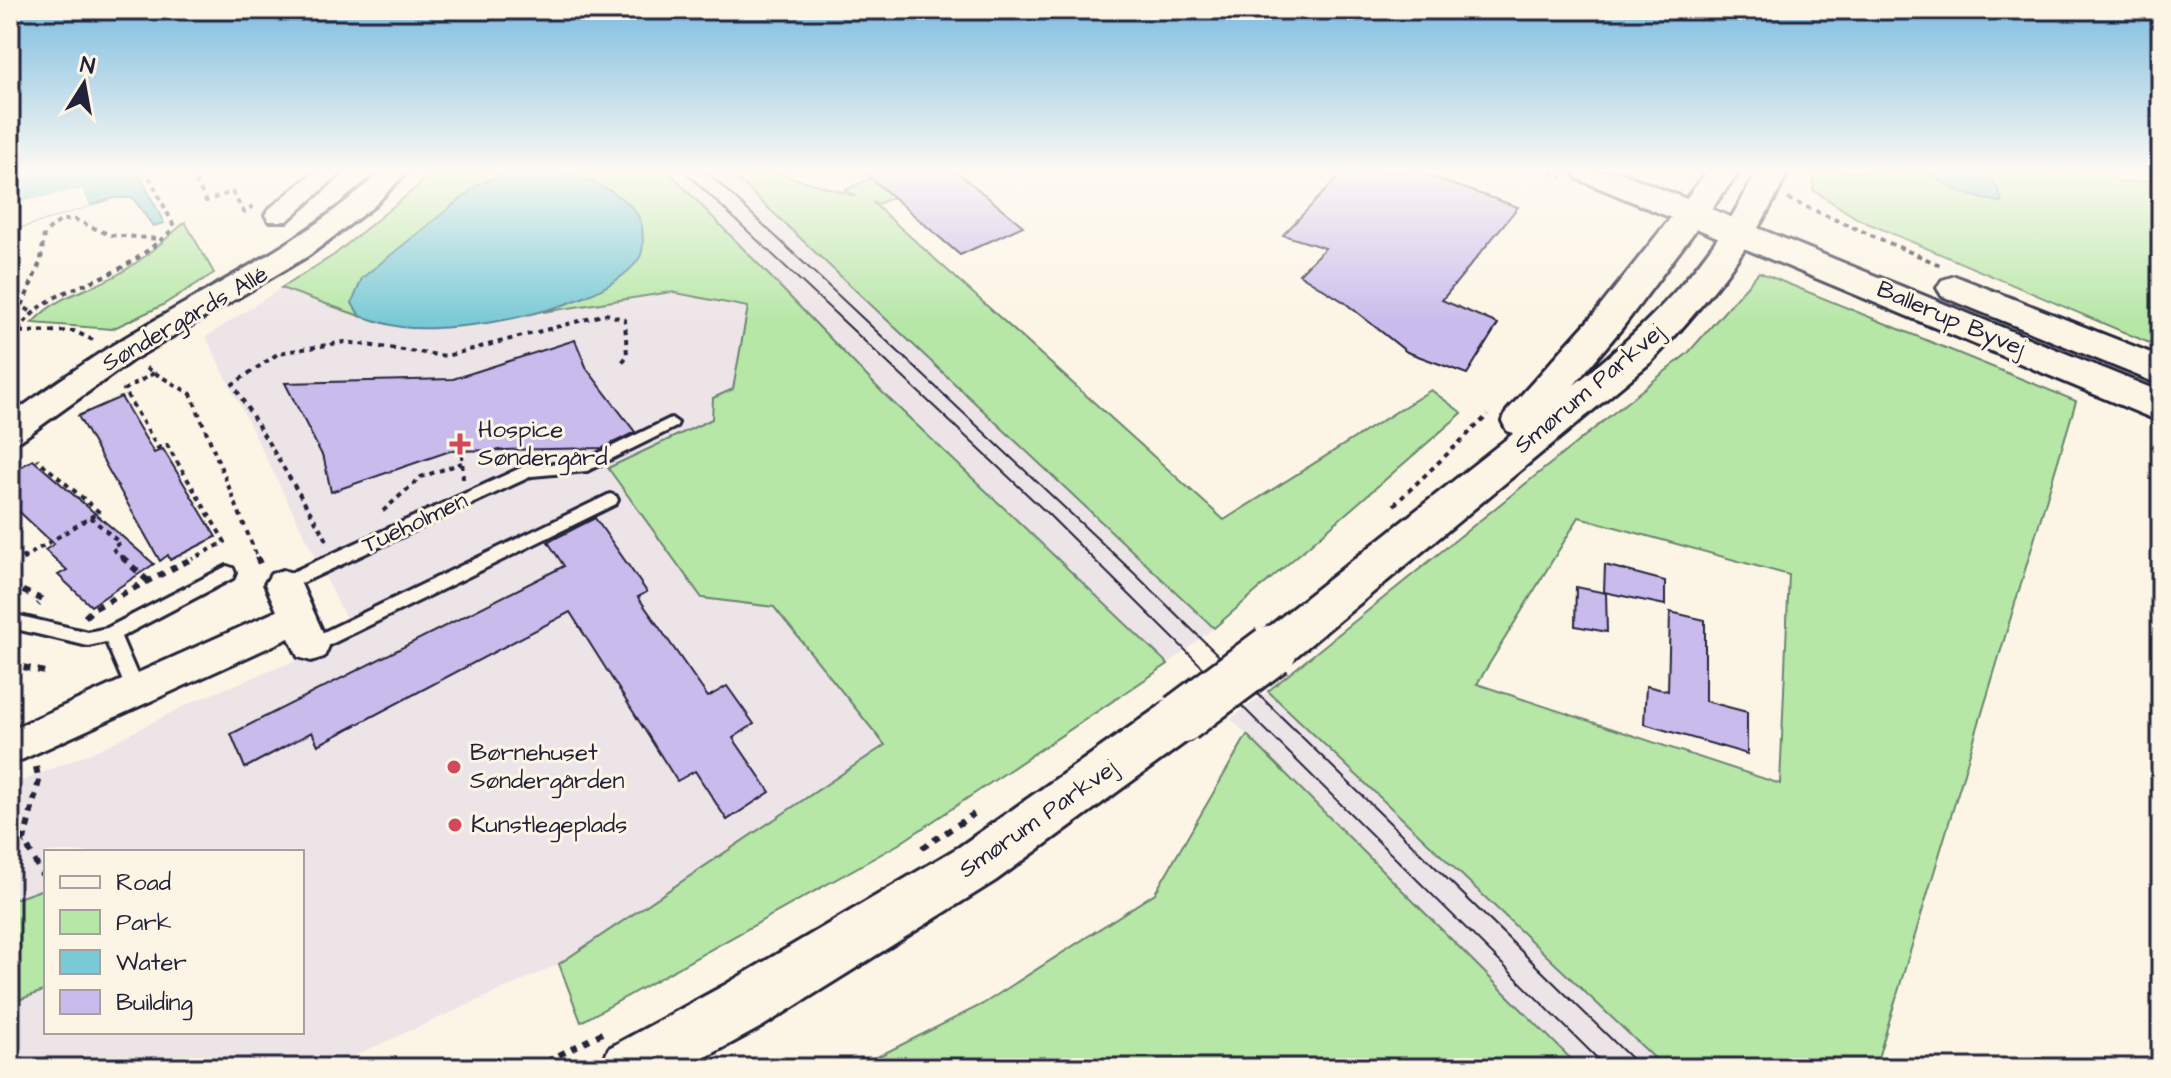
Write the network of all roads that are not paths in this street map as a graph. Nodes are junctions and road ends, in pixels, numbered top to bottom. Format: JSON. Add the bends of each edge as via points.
{"nodes":[{"id":1,"x":340,"y":222,"type":"edge"},
{"id":2,"x":1707,"y":222,"type":"edge"},
{"id":3,"x":1711,"y":222,"type":"edge"},
{"id":4,"x":1758,"y":222,"type":"edge"},
{"id":5,"x":1766,"y":222,"type":"edge"},
{"id":6,"x":2161,"y":372,"type":"edge"},
{"id":7,"x":2161,"y":408,"type":"edge"},
{"id":8,"x":671,"y":423,"type":"dead end"},
{"id":9,"x":10,"y":432,"type":"edge"},
{"id":10,"x":610,"y":500,"type":"dead end"},
{"id":11,"x":1405,"y":519,"type":"junction"},
{"id":12,"x":273,"y":571,"type":"joint"},
{"id":13,"x":227,"y":573,"type":"dead end"},
{"id":14,"x":20,"y":623,"type":"dead end"},
{"id":15,"x":304,"y":632,"type":"junction"},
{"id":16,"x":111,"y":634,"type":"junction"},
{"id":17,"x":136,"y":693,"type":"junction"},
{"id":18,"x":20,"y":744,"type":"edge"},
{"id":19,"x":617,"y":1049,"type":"edge"}],
"edges":[{"from":1,"to":9,"type":"street","name":"Søndergårds Allé","via":[[276,266],[120,353]]},
{"from":2,"to":11,"type":"street","name":"Smørum Parkvej","via":[[1573,362]]},
{"from":3,"to":11,"type":"street","name":"Smørum Parkvej","via":[[1639,317],[1622,365]]},
{"from":4,"to":7,"type":"main road","name":"Ballerup Byvej"},
{"from":5,"to":6,"type":"main road","name":"Ballerup Byvej"},
{"from":8,"to":12,"type":"lane","name":"Tueholmen","via":[[582,467],[530,470],[338,559]]},
{"from":10,"to":15,"type":"lane"},
{"from":11,"to":19,"type":"street","name":"Smørum Parkvej","bridge":true,"via":[[1272,650],[977,864],[743,1006]]},
{"from":12,"to":15,"type":"street"},
{"from":13,"to":16,"type":"lane"},
{"from":14,"to":16,"type":"lane","via":[[88,639]]},
{"from":15,"to":17,"type":"street"},
{"from":16,"to":17,"type":"lane"},
{"from":17,"to":18,"type":"street"}]}
